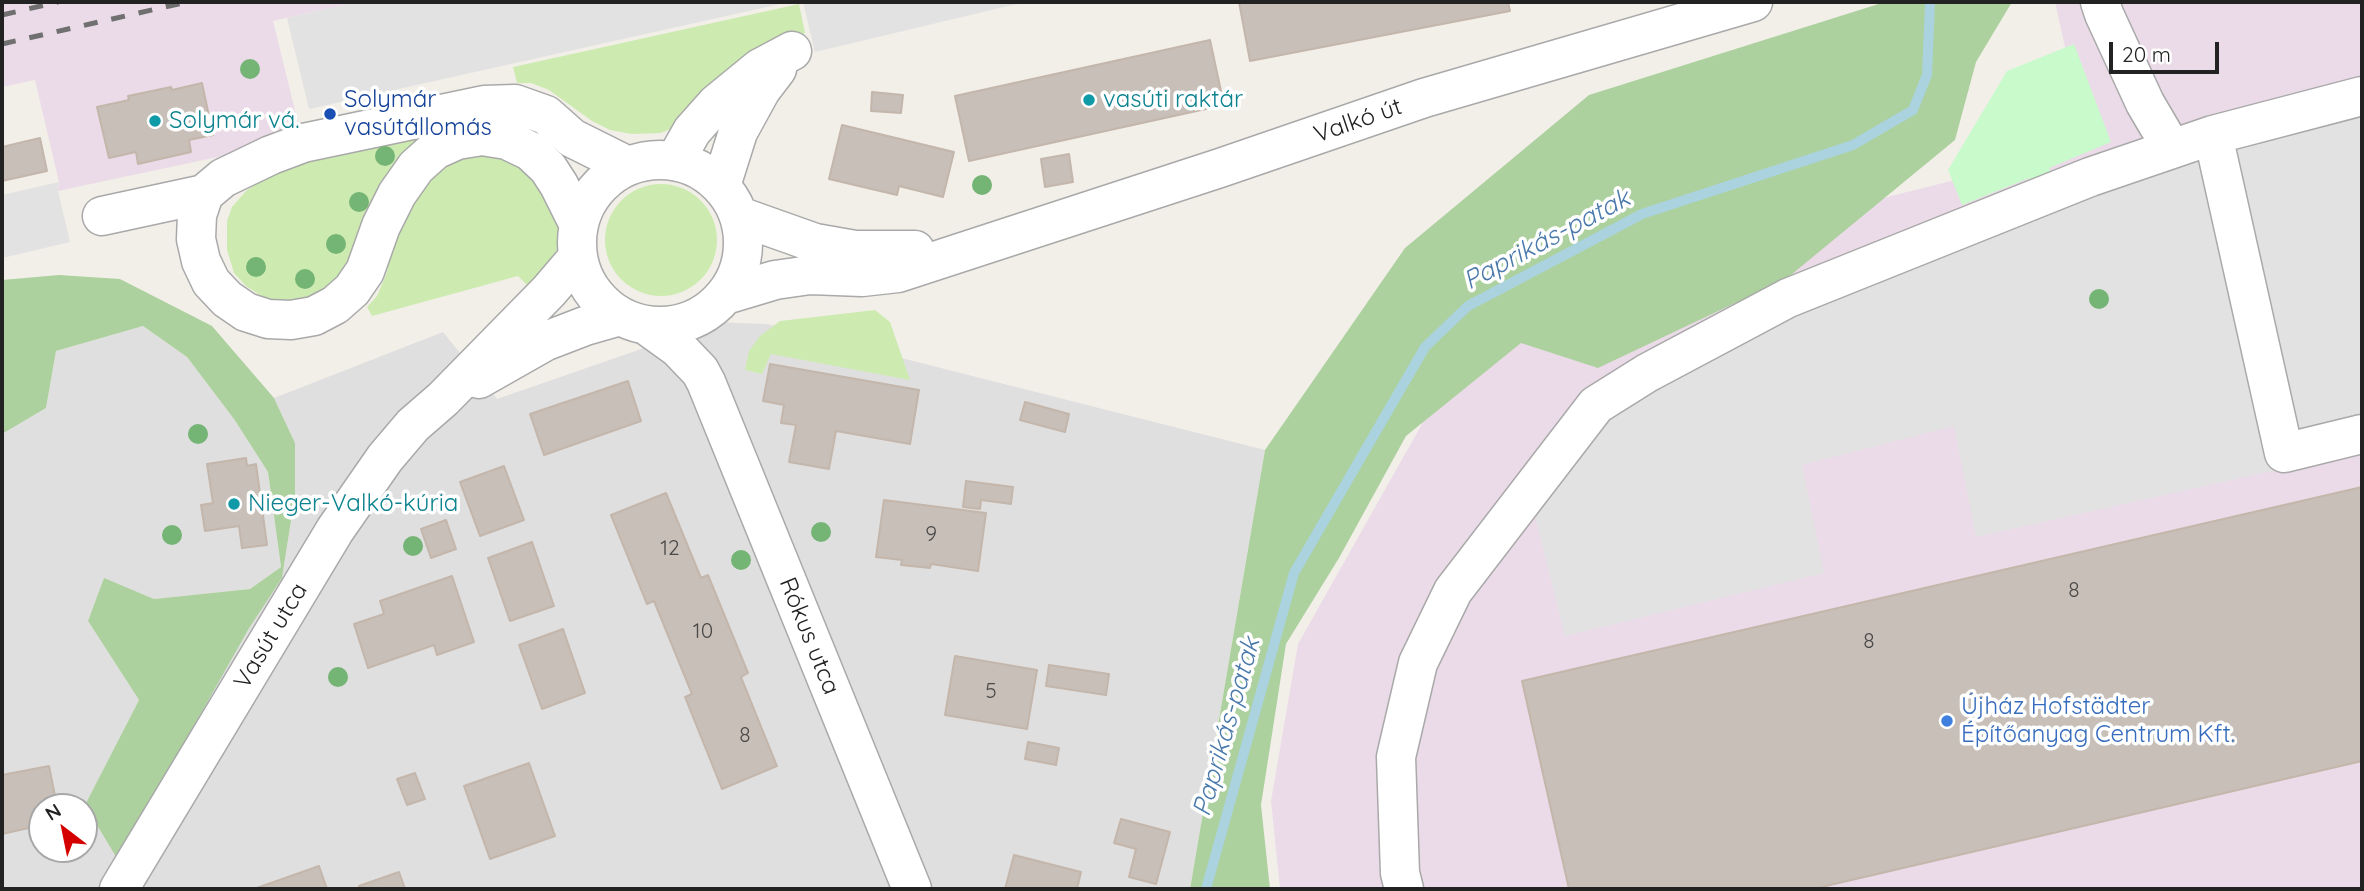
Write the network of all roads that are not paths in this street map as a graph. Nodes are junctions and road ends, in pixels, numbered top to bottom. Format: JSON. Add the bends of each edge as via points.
{"nodes":[{"id":1,"x":1753,"y":2,"type":"edge"},
{"id":2,"x":2100,"y":2,"type":"edge"},
{"id":3,"x":2362,"y":96,"type":"edge"},
{"id":4,"x":2213,"y":135,"type":"junction"},
{"id":5,"x":2172,"y":149,"type":"junction"},
{"id":6,"x":675,"y":161,"type":"junction"},
{"id":7,"x":628,"y":166,"type":"junction"},
{"id":8,"x":204,"y":194,"type":"junction"},
{"id":9,"x":730,"y":201,"type":"junction"},
{"id":10,"x":102,"y":216,"type":"dead end"},
{"id":11,"x":579,"y":241,"type":"junction"},
{"id":12,"x":966,"y":251,"type":"junction"},
{"id":13,"x":720,"y":300,"type":"junction"},
{"id":14,"x":633,"y":320,"type":"junction"},
{"id":15,"x":706,"y":382,"type":"junction"},
{"id":16,"x":443,"y":398,"type":"junction"},
{"id":17,"x":2362,"y":434,"type":"edge"},
{"id":18,"x":119,"y":889,"type":"edge"},
{"id":19,"x":912,"y":889,"type":"edge"},
{"id":20,"x":1404,"y":889,"type":"edge"}],
"edges":[{"from":1,"to":12,"type":"street","name":"Valkó út","via":[[1424,98]]},
{"from":2,"to":5,"type":"street","via":[[2145,103]]},
{"from":3,"to":4,"type":"street"},
{"from":4,"to":5,"type":"street"},
{"from":4,"to":17,"type":"street","via":[[2284,453]]},
{"from":5,"to":20,"type":"street","via":[[2090,177],[1788,298],[1596,405],[1453,592],[1418,663],[1396,757]]},
{"from":6,"to":7,"type":"street"},
{"from":6,"to":9,"type":"street","via":[[699,169]]},
{"from":6,"to":9,"type":"street","via":[[692,131],[716,104],[760,68],[792,51],[761,90],[738,132]]},
{"from":7,"to":8,"type":"street","via":[[572,138],[546,115],[515,104],[484,105],[303,143],[223,178]]},
{"from":7,"to":11,"type":"street","via":[[597,189],[586,206]]},
{"from":8,"to":10,"type":"street"},
{"from":8,"to":11,"type":"street","via":[[196,239],[211,282],[246,312],[268,319],[314,316],[352,290],[365,271],[397,194],[416,167],[457,139],[507,140],[530,151],[559,184]]},
{"from":9,"to":12,"type":"street","via":[[815,243],[855,250]]},
{"from":9,"to":13,"type":"street","via":[[743,235],[743,256]]},
{"from":11,"to":14,"type":"street","via":[[584,277],[594,294]]},
{"from":11,"to":16,"type":"street","name":"Vasút utca","via":[[549,291]]},
{"from":12,"to":13,"type":"street","name":"Valkó út","via":[[898,273],[775,280]]},
{"from":13,"to":14,"type":"street","via":[[698,317],[672,325]]},
{"from":13,"to":15,"type":"street","name":"Rókus utca","via":[[705,340]]},
{"from":14,"to":15,"type":"street","name":"Rókus utca","via":[[678,348]]},
{"from":14,"to":16,"type":"street","name":"Vasút utca","via":[[585,326],[546,341]]},
{"from":15,"to":19,"type":"street","name":"Rókus utca"},
{"from":16,"to":18,"type":"street","name":"Vasút utca","via":[[385,458],[335,530]]}]}
